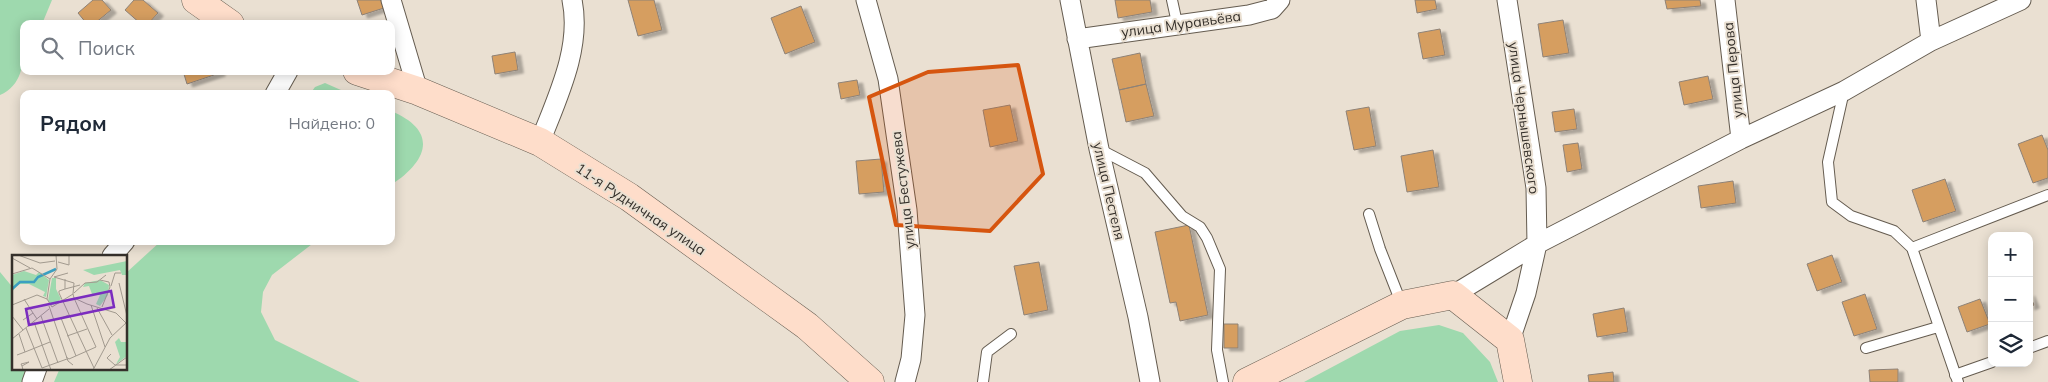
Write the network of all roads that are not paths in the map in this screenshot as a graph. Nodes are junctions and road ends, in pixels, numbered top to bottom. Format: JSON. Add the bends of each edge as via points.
{"nodes":[{"id":1,"x":196,"y":0,"type":"edge"},
{"id":2,"x":391,"y":0,"type":"edge"},
{"id":3,"x":572,"y":0,"type":"edge"},
{"id":4,"x":866,"y":0,"type":"edge"},
{"id":5,"x":1070,"y":0,"type":"edge"},
{"id":6,"x":1172,"y":0,"type":"edge"},
{"id":7,"x":1280,"y":0,"type":"edge"},
{"id":8,"x":1507,"y":0,"type":"edge"},
{"id":9,"x":1725,"y":0,"type":"edge"},
{"id":10,"x":1926,"y":0,"type":"edge"},
{"id":11,"x":2021,"y":0,"type":"edge"},
{"id":12,"x":224,"y":20,"type":"edge"},
{"id":13,"x":1177,"y":23,"type":"junction"},
{"id":14,"x":1078,"y":39,"type":"junction"},
{"id":15,"x":1931,"y":41,"type":"junction"},
{"id":16,"x":286,"y":75,"type":"edge"},
{"id":17,"x":369,"y":75,"type":"edge"},
{"id":18,"x":277,"y":90,"type":"edge"},
{"id":19,"x":418,"y":91,"type":"junction"},
{"id":20,"x":1844,"y":91,"type":"junction"},
{"id":21,"x":1741,"y":139,"type":"junction"},
{"id":22,"x":540,"y":142,"type":"junction"},
{"id":23,"x":1099,"y":149,"type":"junction"},
{"id":24,"x":2048,"y":195,"type":"edge"},
{"id":25,"x":1369,"y":214,"type":"dead end"},
{"id":26,"x":1537,"y":244,"type":"junction"},
{"id":27,"x":122,"y":245,"type":"edge"},
{"id":28,"x":1912,"y":248,"type":"junction"},
{"id":29,"x":113,"y":255,"type":"edge"},
{"id":30,"x":1453,"y":295,"type":"junction"},
{"id":31,"x":1402,"y":305,"type":"junction"},
{"id":32,"x":1938,"y":327,"type":"junction"},
{"id":33,"x":1011,"y":334,"type":"dead end"},
{"id":34,"x":1510,"y":340,"type":"junction"},
{"id":35,"x":2048,"y":341,"type":"edge"},
{"id":36,"x":2033,"y":347,"type":"edge"},
{"id":37,"x":1866,"y":348,"type":"dead end"},
{"id":38,"x":1988,"y":364,"type":"edge"},
{"id":39,"x":36,"y":370,"type":"edge"},
{"id":40,"x":1956,"y":379,"type":"edge"},
{"id":41,"x":32,"y":382,"type":"edge"},
{"id":42,"x":870,"y":382,"type":"edge"},
{"id":43,"x":904,"y":382,"type":"edge"},
{"id":44,"x":983,"y":382,"type":"edge"},
{"id":45,"x":1150,"y":382,"type":"edge"},
{"id":46,"x":1223,"y":382,"type":"edge"},
{"id":47,"x":1248,"y":382,"type":"edge"},
{"id":48,"x":1518,"y":382,"type":"edge"}],
"edges":[{"from":1,"to":12,"type":"main road"},
{"from":2,"to":19,"type":"street"},
{"from":3,"to":22,"type":"street","via":[[575,16],[568,69]]},
{"from":4,"to":43,"type":"street","name":"улица Бестужева","via":[[888,79],[907,210],[915,315],[911,359]]},
{"from":5,"to":14,"type":"street","name":"улица Пестеля"},
{"from":6,"to":13,"type":"lane"},
{"from":7,"to":13,"type":"street","name":"улица Муравьёва","via":[[1272,9],[1249,15]]},
{"from":8,"to":26,"type":"street","name":"улица Чернышевского","via":[[1536,188]]},
{"from":9,"to":21,"type":"street","name":"улица Перова"},
{"from":10,"to":15,"type":"street"},
{"from":11,"to":15,"type":"street"},
{"from":13,"to":14,"type":"street","name":"улица Муравьёва"},
{"from":14,"to":23,"type":"street","name":"улица Пестеля"},
{"from":15,"to":20,"type":"street"},
{"from":16,"to":18,"type":"street"},
{"from":17,"to":19,"type":"main road","name":"11-я Рудничная улица"},
{"from":19,"to":22,"type":"main road","name":"11-я Рудничная улица"},
{"from":20,"to":21,"type":"street"},
{"from":20,"to":28,"type":"lane","via":[[1828,162],[1832,202],[1851,216],[1894,231]]},
{"from":21,"to":26,"type":"street"},
{"from":22,"to":42,"type":"main road","name":"11-я Рудничная улица","via":[[629,197],[807,326]]},
{"from":23,"to":45,"type":"street","name":"улица Пестеля"},
{"from":23,"to":46,"type":"lane","via":[[1145,173],[1182,216],[1200,227],[1207,238],[1220,269],[1218,350]]},
{"from":24,"to":28,"type":"lane"},
{"from":25,"to":31,"type":"lane"},
{"from":26,"to":30,"type":"street"},
{"from":26,"to":34,"type":"street","name":"улица Чернышевского","via":[[1526,293]]},
{"from":27,"to":29,"type":"street"},
{"from":28,"to":32,"type":"lane"},
{"from":30,"to":31,"type":"main road"},
{"from":30,"to":34,"type":"main road"},
{"from":31,"to":47,"type":"main road"},
{"from":32,"to":37,"type":"lane"},
{"from":32,"to":40,"type":"lane"},
{"from":33,"to":44,"type":"lane","via":[[987,352]]},
{"from":34,"to":48,"type":"main road","name":"улица Чернышевского"},
{"from":35,"to":36,"type":"lane"},
{"from":38,"to":40,"type":"lane"},
{"from":39,"to":41,"type":"street"}]}
